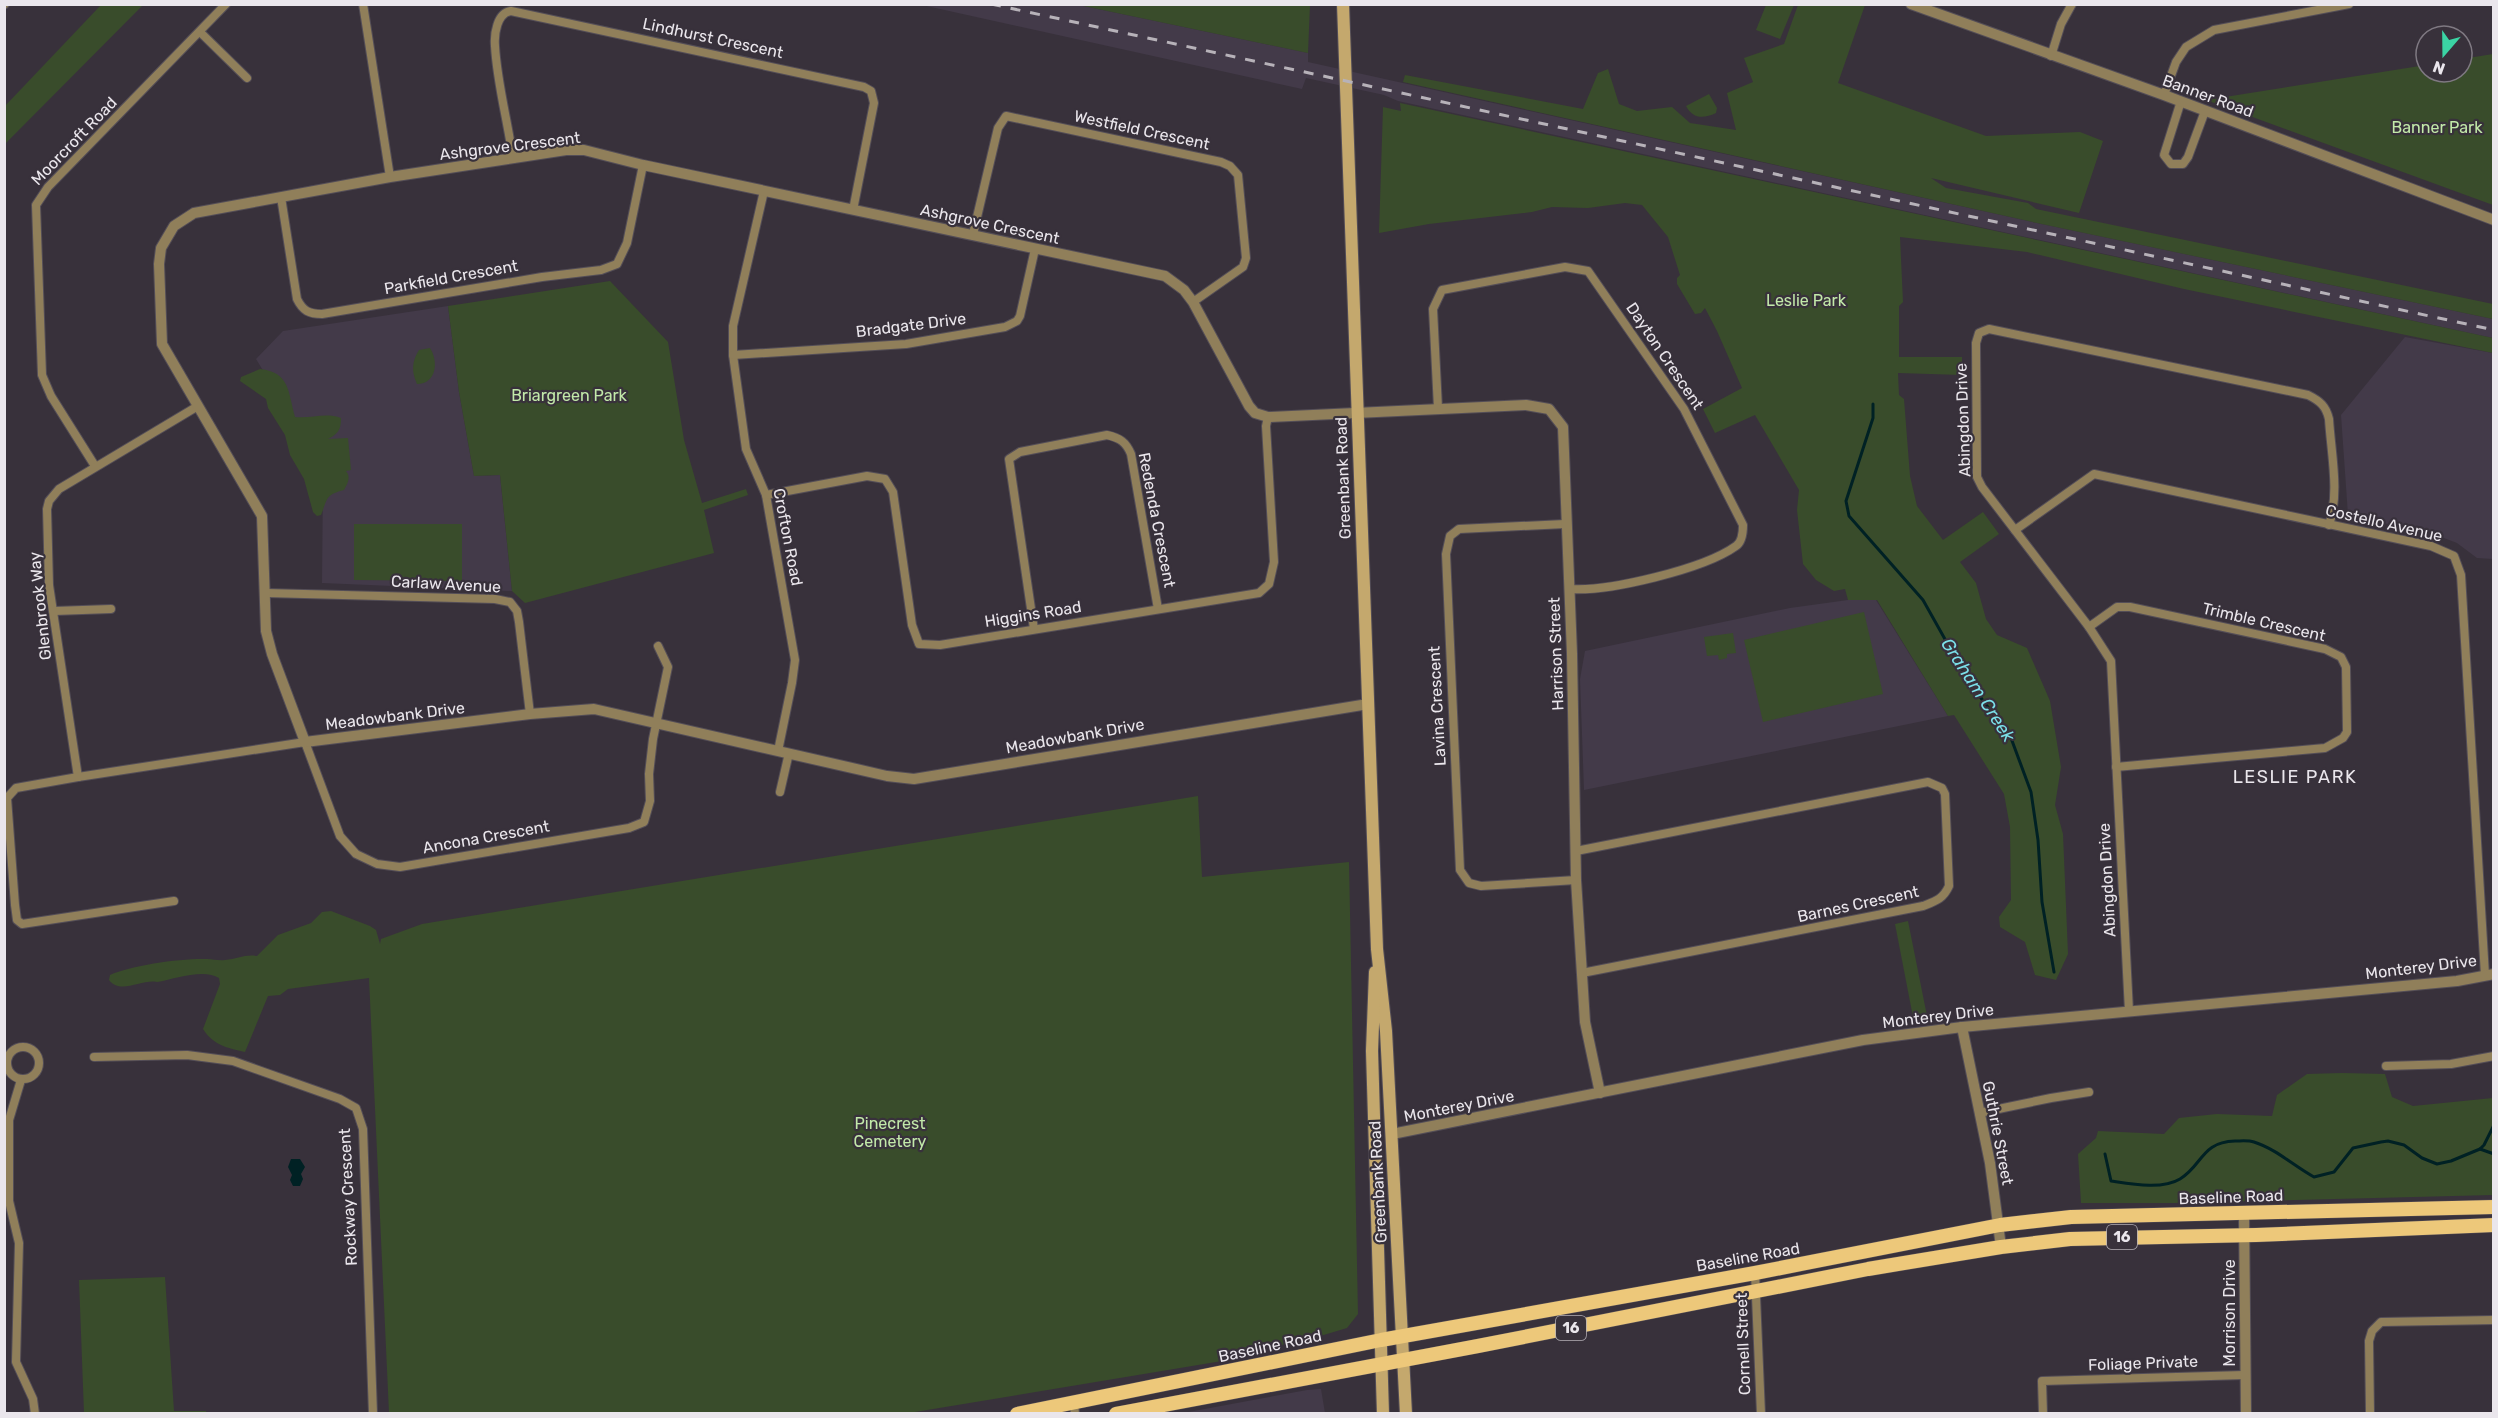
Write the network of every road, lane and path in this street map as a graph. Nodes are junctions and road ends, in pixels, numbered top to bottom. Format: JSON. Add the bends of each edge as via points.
{"nodes":[{"id":1,"x":226,"y":4,"type":"edge"},
{"id":2,"x":363,"y":4,"type":"edge"},
{"id":3,"x":1343,"y":4,"type":"edge"},
{"id":4,"x":1911,"y":4,"type":"edge"},
{"id":5,"x":2073,"y":4,"type":"edge"},
{"id":6,"x":2349,"y":4,"type":"edge"},
{"id":7,"x":200,"y":32,"type":"junction"},
{"id":8,"x":2051,"y":56,"type":"junction"},
{"id":9,"x":247,"y":78,"type":"dead end"},
{"id":10,"x":2164,"y":95,"type":"junction"},
{"id":11,"x":2181,"y":101,"type":"junction"},
{"id":12,"x":2205,"y":111,"type":"junction"},
{"id":13,"x":513,"y":159,"type":"junction"},
{"id":14,"x":643,"y":165,"type":"junction"},
{"id":15,"x":390,"y":177,"type":"junction"},
{"id":16,"x":764,"y":191,"type":"junction"},
{"id":17,"x":281,"y":197,"type":"junction"},
{"id":18,"x":853,"y":210,"type":"junction"},
{"id":19,"x":2493,"y":220,"type":"edge"},
{"id":20,"x":973,"y":234,"type":"junction"},
{"id":21,"x":1035,"y":249,"type":"junction"},
{"id":22,"x":1193,"y":302,"type":"junction"},
{"id":23,"x":733,"y":355,"type":"junction"},
{"id":24,"x":198,"y":406,"type":"junction"},
{"id":25,"x":1438,"y":408,"type":"junction"},
{"id":26,"x":1358,"y":411,"type":"junction"},
{"id":27,"x":1268,"y":417,"type":"junction"},
{"id":28,"x":95,"y":466,"type":"junction"},
{"id":29,"x":766,"y":495,"type":"junction"},
{"id":30,"x":1565,"y":524,"type":"junction"},
{"id":31,"x":2330,"y":525,"type":"junction"},
{"id":32,"x":2015,"y":530,"type":"junction"},
{"id":33,"x":1569,"y":589,"type":"junction"},
{"id":34,"x":266,"y":592,"type":"junction"},
{"id":35,"x":111,"y":609,"type":"dead end"},
{"id":36,"x":1158,"y":609,"type":"junction"},
{"id":37,"x":54,"y":611,"type":"junction"},
{"id":38,"x":2089,"y":627,"type":"junction"},
{"id":39,"x":1034,"y":629,"type":"junction"},
{"id":40,"x":658,"y":646,"type":"dead end"},
{"id":41,"x":1368,"y":704,"type":"junction"},
{"id":42,"x":530,"y":714,"type":"junction"},
{"id":43,"x":656,"y":722,"type":"junction"},
{"id":44,"x":305,"y":742,"type":"junction"},
{"id":45,"x":784,"y":752,"type":"junction"},
{"id":46,"x":2116,"y":766,"type":"junction"},
{"id":47,"x":78,"y":777,"type":"junction"},
{"id":48,"x":780,"y":792,"type":"dead end"},
{"id":49,"x":1576,"y":851,"type":"junction"},
{"id":50,"x":1576,"y":880,"type":"junction"},
{"id":51,"x":174,"y":901,"type":"dead end"},
{"id":52,"x":1377,"y":950,"type":"junction"},
{"id":53,"x":1582,"y":973,"type":"junction"},
{"id":54,"x":2489,"y":974,"type":"edge"},
{"id":55,"x":2129,"y":1011,"type":"junction"},
{"id":56,"x":1962,"y":1026,"type":"junction"},
{"id":57,"x":2493,"y":1056,"type":"edge"},
{"id":58,"x":94,"y":1057,"type":"dead end"},
{"id":59,"x":2386,"y":1066,"type":"dead end"},
{"id":60,"x":21,"y":1080,"type":"junction"},
{"id":61,"x":2089,"y":1092,"type":"dead end"},
{"id":62,"x":1600,"y":1093,"type":"junction"},
{"id":63,"x":1979,"y":1113,"type":"junction"},
{"id":64,"x":1392,"y":1134,"type":"junction"},
{"id":65,"x":7,"y":1202,"type":"edge"},
{"id":66,"x":2493,"y":1207,"type":"edge"},
{"id":67,"x":2244,"y":1213,"type":"junction"},
{"id":68,"x":2000,"y":1225,"type":"junction"},
{"id":69,"x":2493,"y":1225,"type":"edge"},
{"id":70,"x":2244,"y":1236,"type":"junction"},
{"id":71,"x":2001,"y":1247,"type":"junction"},
{"id":72,"x":1755,"y":1273,"type":"junction"},
{"id":73,"x":1756,"y":1292,"type":"junction"},
{"id":74,"x":2493,"y":1320,"type":"edge"},
{"id":75,"x":1403,"y":1337,"type":"junction"},
{"id":76,"x":1381,"y":1340,"type":"junction"},
{"id":77,"x":1405,"y":1360,"type":"junction"},
{"id":78,"x":1382,"y":1365,"type":"junction"},
{"id":79,"x":2244,"y":1376,"type":"junction"},
{"id":80,"x":1074,"y":1408,"type":"edge"},
{"id":81,"x":35,"y":1413,"type":"edge"},
{"id":82,"x":373,"y":1413,"type":"edge"},
{"id":83,"x":1017,"y":1413,"type":"edge"},
{"id":84,"x":1116,"y":1413,"type":"edge"},
{"id":85,"x":1383,"y":1413,"type":"edge"},
{"id":86,"x":1406,"y":1413,"type":"edge"},
{"id":87,"x":1761,"y":1413,"type":"edge"},
{"id":88,"x":2043,"y":1413,"type":"edge"},
{"id":89,"x":2246,"y":1413,"type":"edge"},
{"id":90,"x":2370,"y":1413,"type":"edge"}],
"edges":[{"from":1,"to":7,"type":"street","name":"Moorcroft Road"},
{"from":2,"to":15,"type":"street"},
{"from":3,"to":26,"type":"main road","name":"Greenbank Road"},
{"from":4,"to":8,"type":"street","name":"Banner Road"},
{"from":5,"to":8,"type":"street","via":[[2061,24]]},
{"from":6,"to":10,"type":"street","via":[[2214,30],[2186,47]]},
{"from":7,"to":9,"type":"street"},
{"from":7,"to":28,"type":"street","name":"Moorcroft Road","via":[[48,187],[36,205],[42,375]]},
{"from":8,"to":10,"type":"street","name":"Banner Road"},
{"from":10,"to":11,"type":"street","name":"Banner Road"},
{"from":11,"to":12,"type":"street","name":"Banner Road"},
{"from":11,"to":12,"type":"street","via":[[2165,148],[2164,155],[2171,164],[2183,164],[2188,157]]},
{"from":12,"to":19,"type":"street","name":"Banner Road"},
{"from":13,"to":14,"type":"street","name":"Ashgrove Crescent","via":[[584,150]]},
{"from":13,"to":15,"type":"street","name":"Ashgrove Crescent"},
{"from":13,"to":18,"type":"street","name":"Lindhurst Crescent","via":[[495,45],[498,22],[511,11],[871,91],[874,103]]},
{"from":14,"to":16,"type":"street","name":"Ashgrove Crescent"},
{"from":14,"to":17,"type":"street","name":"Parkfield Crescent","via":[[627,243],[618,264],[322,314],[302,309],[297,299]]},
{"from":15,"to":17,"type":"street","name":"Ashgrove Crescent"},
{"from":16,"to":18,"type":"street","name":"Ashgrove Crescent"},
{"from":16,"to":23,"type":"street","name":"Crofton Road","via":[[733,326]]},
{"from":17,"to":24,"type":"street","name":"Ashgrove Crescent","via":[[194,213],[174,226],[161,248],[162,344]]},
{"from":18,"to":20,"type":"street","name":"Ashgrove Crescent"},
{"from":20,"to":21,"type":"street","name":"Ashgrove Crescent"},
{"from":20,"to":22,"type":"street","name":"Westfield Crescent","via":[[998,128],[1006,116],[1221,162],[1238,175],[1246,258],[1243,267]]},
{"from":21,"to":22,"type":"street","name":"Ashgrove Crescent","via":[[1165,276]]},
{"from":21,"to":23,"type":"street","name":"Bradgate Drive","via":[[1020,316],[1005,327],[906,344]]},
{"from":22,"to":27,"type":"street","name":"Ashgrove Crescent","via":[[1249,406],[1255,413]]},
{"from":23,"to":29,"type":"street","name":"Crofton Road","via":[[746,448]]},
{"from":24,"to":28,"type":"street","name":"Glenbrook Way"},
{"from":24,"to":34,"type":"street","name":"Ashgrove Crescent","via":[[262,516]]},
{"from":25,"to":26,"type":"street","name":"Harrison Street"},
{"from":25,"to":30,"type":"street","name":"Harrison Street","via":[[1526,405],[1549,409],[1563,427]]},
{"from":25,"to":33,"type":"street","name":"Dayton Crescent","via":[[1433,309],[1442,290],[1565,267],[1588,271],[1684,409],[1743,525],[1743,536],[1737,546],[1686,570],[1598,588]]},
{"from":26,"to":27,"type":"street"},
{"from":26,"to":41,"type":"main road","name":"Greenbank Road"},
{"from":27,"to":36,"type":"street","name":"Higgins Road","via":[[1274,562],[1269,584],[1259,593]]},
{"from":28,"to":37,"type":"street","name":"Glenbrook Way","via":[[59,489],[49,501],[49,585]]},
{"from":29,"to":39,"type":"street","name":"Higgins Road","via":[[867,476],[885,479],[893,492],[912,625],[919,644],[940,645]]},
{"from":29,"to":45,"type":"street","name":"Crofton Road","via":[[795,660]]},
{"from":30,"to":33,"type":"street","name":"Harrison Street"},
{"from":30,"to":50,"type":"street","name":"Lavina Crescent","via":[[1459,529],[1449,536],[1446,554],[1460,870],[1469,883],[1481,886]]},
{"from":31,"to":32,"type":"street","name":"Costello Avenue","via":[[2094,474]]},
{"from":31,"to":32,"type":"street","name":"Abingdon Drive","via":[[2334,513],[2330,419],[2319,400],[1989,329],[1980,333],[1976,343],[1977,477]]},
{"from":31,"to":54,"type":"street","name":"Costello Avenue","via":[[2431,546],[2456,559],[2461,574]]},
{"from":32,"to":38,"type":"street","name":"Abingdon Drive"},
{"from":33,"to":49,"type":"street","name":"Harrison Street"},
{"from":34,"to":42,"type":"street","name":"Carlaw Avenue","via":[[510,602],[519,622]]},
{"from":34,"to":44,"type":"street","name":"Ashgrove Crescent","via":[[266,631]]},
{"from":35,"to":37,"type":"street"},
{"from":36,"to":39,"type":"street","name":"Higgins Road"},
{"from":36,"to":39,"type":"street","name":"Redenda Crescent","via":[[1131,454],[1126,444],[1107,435],[1020,452],[1009,459]]},
{"from":37,"to":47,"type":"street","name":"Glenbrook Way"},
{"from":38,"to":46,"type":"street","name":"Abingdon Drive","via":[[2111,661]]},
{"from":38,"to":46,"type":"street","name":"Trimble Crescent","via":[[2117,607],[2130,607],[2325,649],[2342,657],[2346,667],[2347,732],[2325,748]]},
{"from":40,"to":43,"type":"street","via":[[668,667]]},
{"from":41,"to":45,"type":"street","name":"Meadowbank Drive","via":[[914,779]]},
{"from":41,"to":52,"type":"main road","name":"Greenbank Road"},
{"from":42,"to":43,"type":"street","name":"Meadowbank Drive","via":[[594,709]]},
{"from":42,"to":44,"type":"street","name":"Meadowbank Drive"},
{"from":43,"to":44,"type":"street","name":"Ancona Crescent","via":[[649,774],[650,801],[644,822],[400,867],[377,864],[356,854],[340,836]]},
{"from":43,"to":45,"type":"street","name":"Meadowbank Drive"},
{"from":44,"to":47,"type":"street","name":"Meadowbank Drive"},
{"from":45,"to":48,"type":"street"},
{"from":46,"to":55,"type":"street","name":"Abingdon Drive"},
{"from":47,"to":51,"type":"street","name":"Meadowbank Drive","via":[[16,788],[7,798],[17,920],[22,924]]},
{"from":49,"to":50,"type":"street","name":"Harrison Street"},
{"from":49,"to":53,"type":"street","name":"Barnes Crescent","via":[[1928,782],[1945,794],[1949,886],[1938,901]]},
{"from":50,"to":53,"type":"street","name":"Harrison Street"},
{"from":52,"to":64,"type":"main road","name":"Greenbank Road","via":[[1384,998]]},
{"from":52,"to":76,"type":"main road","name":"Greenbank Road","via":[[1372,1051]]},
{"from":53,"to":62,"type":"street","name":"Harrison Street","via":[[1585,1022]]},
{"from":54,"to":55,"type":"street","name":"Monterey Drive","via":[[2457,981]]},
{"from":55,"to":56,"type":"street","name":"Monterey Drive"},
{"from":56,"to":62,"type":"street","name":"Monterey Drive","via":[[1863,1040]]},
{"from":56,"to":63,"type":"street","name":"Guthrie Street"},
{"from":57,"to":59,"type":"street","via":[[2451,1064]]},
{"from":58,"to":82,"type":"street","name":"Rockway Crescent","via":[[187,1055],[233,1061],[356,1108],[363,1129]]},
{"from":60,"to":60,"type":"street","via":[[36,1074],[39,1064],[33,1050],[23,1047],[12,1050],[6,1060],[8,1071]]},
{"from":60,"to":65,"type":"street","via":[[9,1120]]},
{"from":61,"to":63,"type":"street"},
{"from":62,"to":64,"type":"street","name":"Monterey Drive"},
{"from":63,"to":68,"type":"street","name":"Guthrie Street"},
{"from":64,"to":75,"type":"main road","name":"Greenbank Road"},
{"from":65,"to":81,"type":"street","via":[[19,1243],[16,1362],[33,1399]]},
{"from":66,"to":67,"type":"main road","name":"Baseline Road","number":"16"},
{"from":67,"to":68,"type":"main road","name":"Baseline Road","number":"16","via":[[2071,1217]]},
{"from":67,"to":70,"type":"street","name":"Morrison Drive"},
{"from":68,"to":71,"type":"street","name":"Guthrie Street"},
{"from":68,"to":72,"type":"main road","name":"Baseline Road","number":"16"},
{"from":69,"to":70,"type":"main road","number":"16"},
{"from":70,"to":71,"type":"main road","number":"16","via":[[2070,1239]]},
{"from":70,"to":79,"type":"street","name":"Morrison Drive"},
{"from":71,"to":73,"type":"main road","number":"16"},
{"from":72,"to":73,"type":"street","name":"Cornell Street"},
{"from":72,"to":75,"type":"main road","name":"Baseline Road","number":"16"},
{"from":73,"to":77,"type":"main road","number":"16"},
{"from":73,"to":87,"type":"street","name":"Cornell Street"},
{"from":74,"to":90,"type":"street","via":[[2381,1323],[2372,1331],[2369,1341]]},
{"from":75,"to":76,"type":"main road","name":"Baseline Road","number":"16"},
{"from":75,"to":77,"type":"main road","name":"Greenbank Road"},
{"from":76,"to":78,"type":"main road","name":"Greenbank Road"},
{"from":76,"to":80,"type":"main road","name":"Baseline Road","number":"16"},
{"from":77,"to":78,"type":"main road","number":"16"},
{"from":77,"to":86,"type":"main road","name":"Greenbank Road"},
{"from":78,"to":84,"type":"main road","number":"16"},
{"from":78,"to":85,"type":"main road","name":"Greenbank Road"},
{"from":79,"to":88,"type":"street","name":"Foliage Private","via":[[2042,1381]]},
{"from":79,"to":89,"type":"street","name":"Morrison Drive"},
{"from":80,"to":83,"type":"main road","name":"Baseline Road","number":"16"}]}
